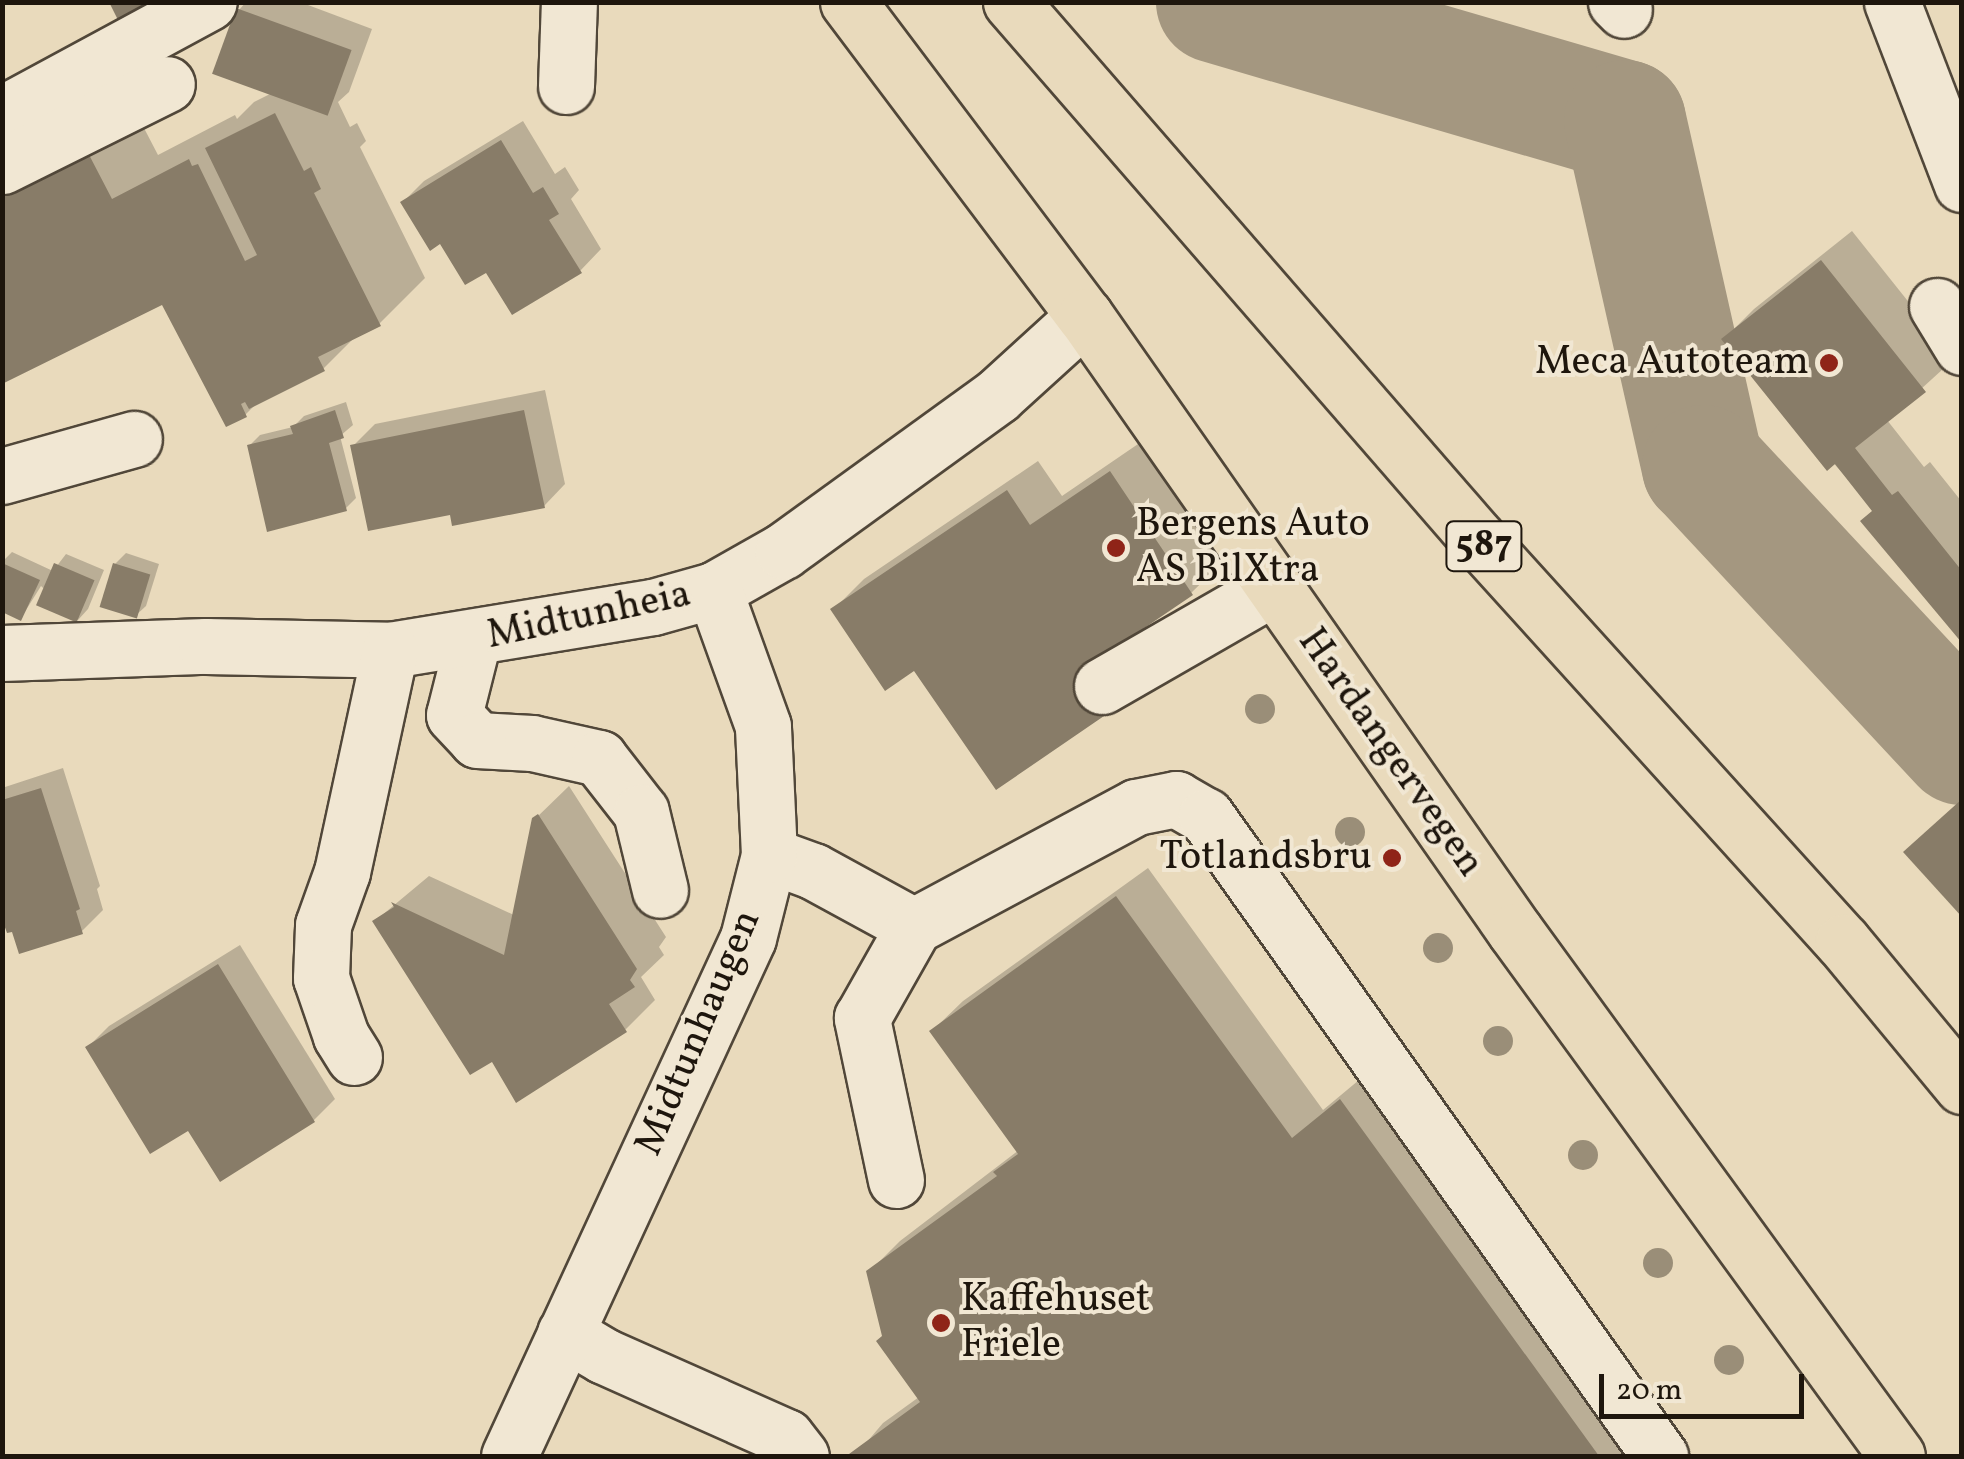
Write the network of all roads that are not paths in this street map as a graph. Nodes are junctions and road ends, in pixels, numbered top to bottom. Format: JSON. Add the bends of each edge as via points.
{"nodes":[{"id":1,"x":209,"y":2,"type":"edge"},
{"id":2,"x":568,"y":2,"type":"edge"},
{"id":3,"x":848,"y":2,"type":"edge"},
{"id":4,"x":1011,"y":2,"type":"edge"},
{"id":5,"x":1892,"y":2,"type":"edge"},
{"id":6,"x":167,"y":84,"type":"dead end"},
{"id":7,"x":566,"y":86,"type":"dead end"},
{"id":8,"x":2,"y":114,"type":"edge"},
{"id":9,"x":2,"y":166,"type":"edge"},
{"id":10,"x":1962,"y":184,"type":"edge"},
{"id":11,"x":1085,"y":316,"type":"junction"},
{"id":12,"x":134,"y":439,"type":"dead end"},
{"id":13,"x":2,"y":476,"type":"edge"},
{"id":14,"x":1274,"y":588,"type":"junction"},
{"id":15,"x":714,"y":590,"type":"junction"},
{"id":16,"x":472,"y":640,"type":"junction"},
{"id":17,"x":390,"y":650,"type":"junction"},
{"id":18,"x":2,"y":653,"type":"edge"},
{"id":19,"x":1102,"y":686,"type":"dead end"},
{"id":20,"x":769,"y":855,"type":"junction"},
{"id":21,"x":660,"y":890,"type":"dead end"},
{"id":22,"x":914,"y":926,"type":"junction"},
{"id":23,"x":354,"y":1058,"type":"dead end"},
{"id":24,"x":1962,"y":1086,"type":"edge"},
{"id":25,"x":896,"y":1180,"type":"dead end"},
{"id":26,"x":565,"y":1333,"type":"junction"},
{"id":27,"x":508,"y":1456,"type":"edge"},
{"id":28,"x":801,"y":1456,"type":"edge"},
{"id":29,"x":1660,"y":1456,"type":"edge"},
{"id":30,"x":1897,"y":1456,"type":"edge"}],
"edges":[{"from":1,"to":8,"type":"street"},
{"from":2,"to":7,"type":"street"},
{"from":3,"to":11,"type":"main road","name":"Hardangervegen"},
{"from":4,"to":24,"type":"main road","number":"587","via":[[1477,538],[1843,942]]},
{"from":5,"to":10,"type":"street"},
{"from":6,"to":9,"type":"street"},
{"from":11,"to":14,"type":"main road","name":"Hardangervegen"},
{"from":11,"to":15,"type":"street","name":"Midtunheia","via":[[1002,392],[784,551]]},
{"from":12,"to":13,"type":"street"},
{"from":14,"to":19,"type":"street"},
{"from":14,"to":30,"type":"main road","name":"Hardangervegen"},
{"from":15,"to":16,"type":"street","name":"Midtunheia"},
{"from":15,"to":20,"type":"street","name":"Midtunhaugen","via":[[763,726]]},
{"from":16,"to":17,"type":"street","name":"Midtunheia"},
{"from":16,"to":21,"type":"street","via":[[454,715],[478,740],[599,758],[641,812]]},
{"from":17,"to":18,"type":"street","name":"Midtunheia","via":[[206,646]]},
{"from":17,"to":23,"type":"street","via":[[342,872],[323,925],[321,978]]},
{"from":20,"to":22,"type":"street","via":[[813,870]]},
{"from":20,"to":26,"type":"street","name":"Midtunhaugen","via":[[748,938]]},
{"from":22,"to":25,"type":"street","via":[[862,1018]]},
{"from":22,"to":29,"type":"street","via":[[1136,808],[1176,800],[1206,816]]},
{"from":26,"to":27,"type":"street","name":"Midtunhaugen"},
{"from":26,"to":28,"type":"street","via":[[786,1437]]}]}
